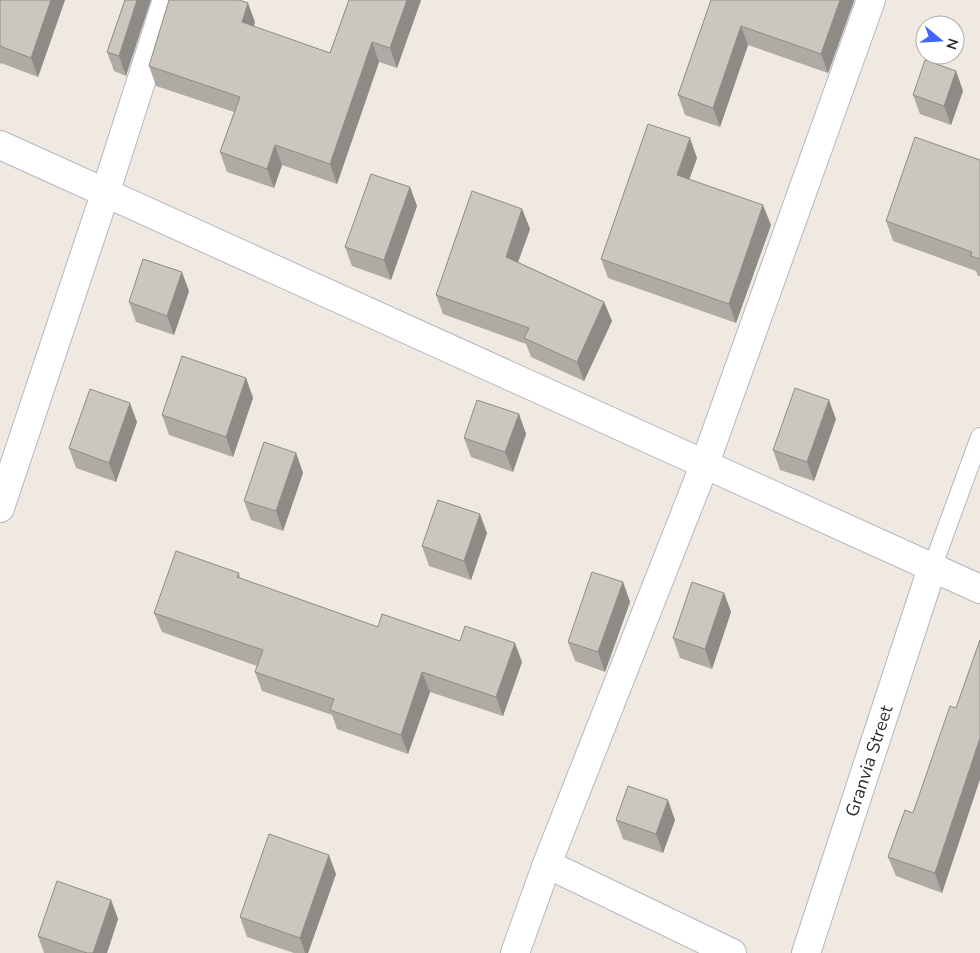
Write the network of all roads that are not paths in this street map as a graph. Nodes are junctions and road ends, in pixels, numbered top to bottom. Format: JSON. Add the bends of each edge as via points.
{"nodes":[{"id":1,"x":167,"y":0,"type":"edge"},
{"id":2,"x":871,"y":0,"type":"edge"},
{"id":3,"x":0,"y":145,"type":"edge"},
{"id":4,"x":105,"y":194,"type":"junction"},
{"id":5,"x":980,"y":437,"type":"edge"},
{"id":6,"x":704,"y":466,"type":"junction"},
{"id":7,"x":0,"y":508,"type":"edge"},
{"id":8,"x":932,"y":568,"type":"junction"},
{"id":9,"x":980,"y":589,"type":"edge"},
{"id":10,"x":547,"y":864,"type":"junction"},
{"id":11,"x":515,"y":953,"type":"edge"},
{"id":12,"x":732,"y":953,"type":"edge"},
{"id":13,"x":806,"y":953,"type":"edge"}],
"edges":[{"from":1,"to":4,"type":"street"},
{"from":2,"to":6,"type":"street"},
{"from":3,"to":4,"type":"street"},
{"from":4,"to":6,"type":"street"},
{"from":4,"to":7,"type":"street"},
{"from":5,"to":8,"type":"lane"},
{"from":6,"to":8,"type":"street"},
{"from":6,"to":10,"type":"street"},
{"from":8,"to":9,"type":"street"},
{"from":8,"to":13,"type":"street","name":"Granvia Street"},
{"from":10,"to":11,"type":"street"},
{"from":10,"to":12,"type":"street"}]}
